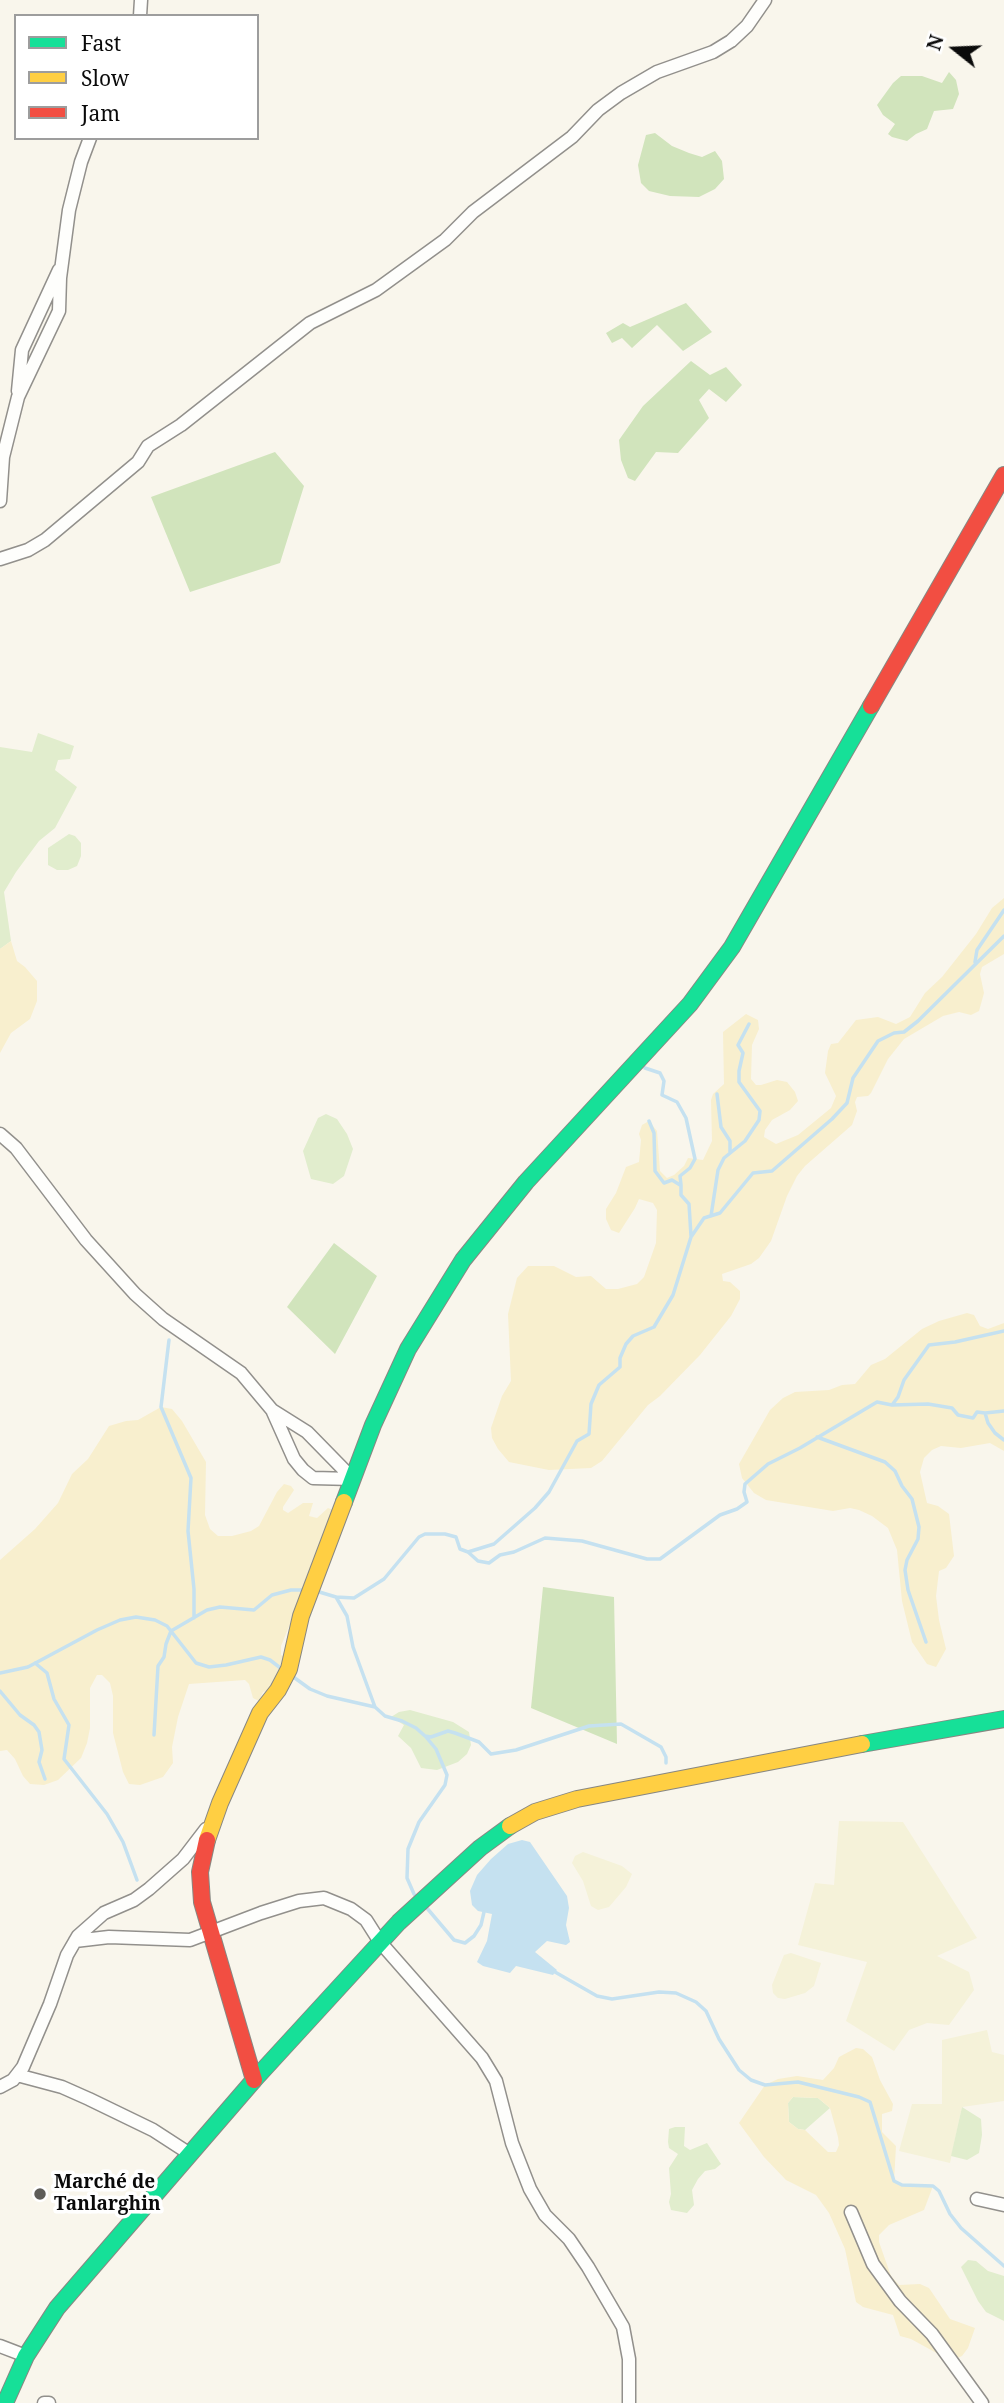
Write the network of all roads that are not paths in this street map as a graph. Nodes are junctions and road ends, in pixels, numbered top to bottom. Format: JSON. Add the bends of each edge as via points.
{"nodes":[{"id":1,"x":765,"y":0,"type":"edge"},
{"id":2,"x":89,"y":140,"type":"edge"},
{"id":3,"x":62,"y":264,"type":"junction"},
{"id":4,"x":18,"y":397,"type":"junction"},
{"id":5,"x":1004,"y":475,"type":"edge"},
{"id":6,"x":0,"y":501,"type":"edge"},
{"id":7,"x":0,"y":559,"type":"edge"},
{"id":8,"x":0,"y":1134,"type":"edge"},
{"id":9,"x":272,"y":1410,"type":"junction"},
{"id":10,"x":353,"y":1479,"type":"junction"},
{"id":11,"x":1004,"y":1719,"type":"edge"},
{"id":12,"x":214,"y":1820,"type":"junction"},
{"id":13,"x":211,"y":1933,"type":"junction"},
{"id":14,"x":75,"y":1941,"type":"junction"},
{"id":15,"x":380,"y":1942,"type":"junction"},
{"id":16,"x":17,"y":2075,"type":"junction"},
{"id":17,"x":254,"y":2080,"type":"junction"},
{"id":18,"x":0,"y":2087,"type":"edge"},
{"id":19,"x":190,"y":2154,"type":"junction"},
{"id":20,"x":977,"y":2199,"type":"dead end"},
{"id":21,"x":1004,"y":2205,"type":"edge"},
{"id":22,"x":851,"y":2212,"type":"dead end"},
{"id":23,"x":0,"y":2346,"type":"edge"},
{"id":24,"x":26,"y":2356,"type":"junction"},
{"id":25,"x":5,"y":2403,"type":"edge"},
{"id":26,"x":629,"y":2403,"type":"edge"},
{"id":27,"x":982,"y":2403,"type":"edge"}],
"edges":[{"from":1,"to":7,"type":"street","via":[[732,41],[657,72],[613,99],[445,240],[376,290],[310,323],[148,446],[138,462],[45,540]]},
{"from":2,"to":3,"type":"street","via":[[69,210]]},
{"from":3,"to":4,"type":"street","via":[[22,350]]},
{"from":3,"to":4,"type":"street","via":[[60,311]]},
{"from":4,"to":6,"type":"street","via":[[3,457]]},
{"from":5,"to":10,"type":"street","via":[[732,947],[690,1004],[526,1182],[463,1259],[408,1349]]},
{"from":8,"to":9,"type":"street","via":[[135,1293],[163,1319],[241,1373]]},
{"from":9,"to":10,"type":"street","via":[[307,1432]]},
{"from":9,"to":10,"type":"street","via":[[303,1470],[313,1478]]},
{"from":10,"to":12,"type":"street","via":[[300,1616],[289,1669],[260,1713]]},
{"from":11,"to":15,"type":"street","via":[[720,1770],[535,1812],[480,1848]]},
{"from":12,"to":13,"type":"street","via":[[200,1872]]},
{"from":12,"to":14,"type":"street","via":[[183,1859],[149,1889],[104,1913]]},
{"from":13,"to":14,"type":"street","via":[[190,1940],[109,1937]]},
{"from":13,"to":15,"type":"street","via":[[299,1901],[324,1898],[366,1920]]},
{"from":13,"to":17,"type":"street"},
{"from":14,"to":16,"type":"street"},
{"from":15,"to":17,"type":"street"},
{"from":15,"to":26,"type":"street","via":[[482,2058],[496,2081],[530,2189],[545,2215],[569,2239],[624,2327]]},
{"from":16,"to":18,"type":"street"},
{"from":16,"to":19,"type":"street","via":[[80,2095],[153,2130]]},
{"from":17,"to":19,"type":"street"},
{"from":19,"to":24,"type":"street","via":[[57,2308]]},
{"from":20,"to":21,"type":"street"},
{"from":22,"to":27,"type":"street","via":[[873,2264]]},
{"from":23,"to":24,"type":"street"},
{"from":24,"to":25,"type":"street"}]}
